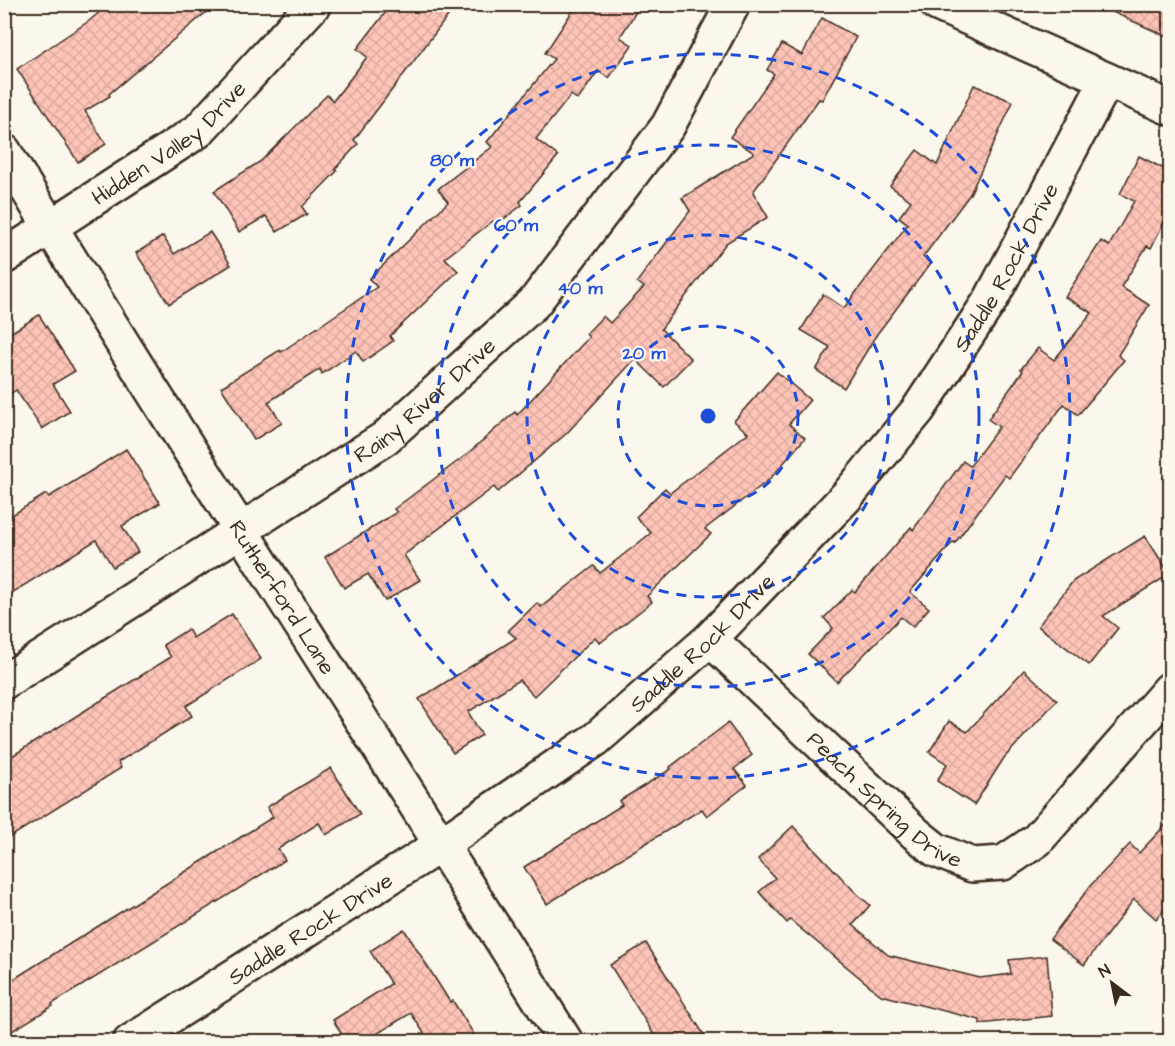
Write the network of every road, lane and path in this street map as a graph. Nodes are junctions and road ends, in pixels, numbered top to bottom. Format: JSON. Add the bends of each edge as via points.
{"nodes":[{"id":1,"x":314,"y":4,"type":"edge"},
{"id":2,"x":733,"y":4,"type":"edge"},
{"id":3,"x":937,"y":4,"type":"edge"},
{"id":4,"x":1107,"y":80,"type":"junction"},
{"id":5,"x":1170,"y":108,"type":"edge"},
{"id":6,"x":4,"y":151,"type":"edge"},
{"id":7,"x":51,"y":228,"type":"junction"},
{"id":8,"x":4,"y":258,"type":"edge"},
{"id":9,"x":240,"y":531,"type":"junction"},
{"id":10,"x":710,"y":639,"type":"junction"},
{"id":11,"x":4,"y":682,"type":"edge"},
{"id":12,"x":1170,"y":689,"type":"edge"},
{"id":13,"x":442,"y":844,"type":"junction"},
{"id":14,"x":130,"y":1041,"type":"edge"},
{"id":15,"x":566,"y":1041,"type":"edge"}],
"edges":[{"from":1,"to":7,"type":"street","name":"Hidden Valley Drive","via":[[198,131]]},
{"from":2,"to":9,"type":"street","name":"Rainy River Drive","via":[[668,126],[534,303],[386,438]]},
{"from":3,"to":4,"type":"street"},
{"from":4,"to":5,"type":"street"},
{"from":4,"to":10,"type":"street","name":"Saddle Rock Drive","via":[[991,299],[918,410],[846,497]]},
{"from":6,"to":7,"type":"street","name":"Rutherford Lane"},
{"from":7,"to":8,"type":"street","name":"Hidden Valley Drive"},
{"from":7,"to":9,"type":"street","name":"Rutherford Lane"},
{"from":9,"to":11,"type":"street","name":"Rainy River Drive"},
{"from":9,"to":13,"type":"street","name":"Rutherford Lane"},
{"from":10,"to":12,"type":"street","name":"Peach Spring Drive","via":[[915,833],[936,850],[972,865],[1003,863],[1037,840]]},
{"from":10,"to":13,"type":"street","name":"Saddle Rock Drive","via":[[596,739]]},
{"from":13,"to":14,"type":"street","name":"Saddle Rock Drive"},
{"from":13,"to":15,"type":"street","name":"Rutherford Lane"}]}
